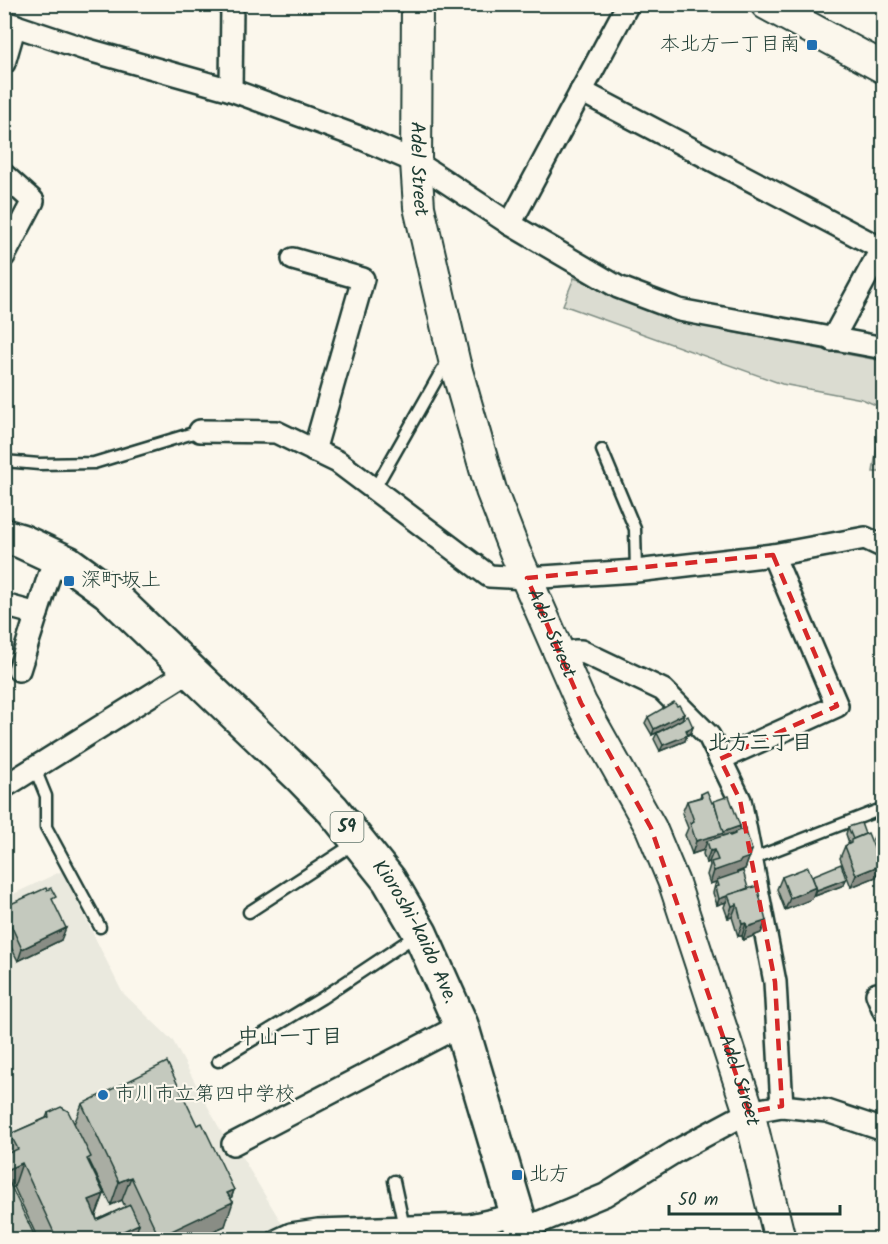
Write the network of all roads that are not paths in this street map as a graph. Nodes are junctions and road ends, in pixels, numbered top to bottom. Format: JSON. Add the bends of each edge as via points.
{"nodes":[{"id":1,"x":232,"y":4,"type":"edge"},
{"id":2,"x":417,"y":4,"type":"edge"},
{"id":3,"x":628,"y":4,"type":"edge"},
{"id":4,"x":766,"y":4,"type":"edge"},
{"id":5,"x":10,"y":23,"type":"edge"},
{"id":6,"x":4,"y":63,"type":"edge"},
{"id":7,"x":884,"y":68,"type":"edge"},
{"id":8,"x":231,"y":90,"type":"junction"},
{"id":9,"x":580,"y":91,"type":"junction"},
{"id":10,"x":416,"y":162,"type":"junction"},
{"id":11,"x":4,"y":175,"type":"edge"},
{"id":12,"x":510,"y":224,"type":"junction"},
{"id":13,"x":883,"y":248,"type":"edge"},
{"id":14,"x":4,"y":256,"type":"edge"},
{"id":15,"x":293,"y":259,"type":"dead end"},
{"id":16,"x":832,"y":340,"type":"junction"},
{"id":17,"x":884,"y":348,"type":"edge"},
{"id":18,"x":455,"y":364,"type":"junction"},
{"id":19,"x":200,"y":431,"type":"joint"},
{"id":20,"x":602,"y":450,"type":"dead end"},
{"id":21,"x":314,"y":451,"type":"junction"},
{"id":22,"x":4,"y":461,"type":"edge"},
{"id":23,"x":375,"y":488,"type":"junction"},
{"id":24,"x":4,"y":536,"type":"edge"},
{"id":25,"x":884,"y":547,"type":"edge"},
{"id":26,"x":773,"y":555,"type":"junction"},
{"id":27,"x":55,"y":556,"type":"junction"},
{"id":28,"x":636,"y":571,"type":"junction"},
{"id":29,"x":527,"y":578,"type":"junction"},
{"id":30,"x":4,"y":604,"type":"edge"},
{"id":31,"x":37,"y":614,"type":"junction"},
{"id":32,"x":561,"y":656,"type":"junction"},
{"id":33,"x":19,"y":670,"type":"dead end"},
{"id":34,"x":191,"y":670,"type":"junction"},
{"id":35,"x":720,"y":759,"type":"junction"},
{"id":36,"x":35,"y":769,"type":"junction"},
{"id":37,"x":4,"y":787,"type":"edge"},
{"id":38,"x":884,"y":808,"type":"edge"},
{"id":39,"x":358,"y":841,"type":"junction"},
{"id":40,"x":752,"y":859,"type":"junction"},
{"id":41,"x":249,"y":912,"type":"dead end"},
{"id":42,"x":100,"y":927,"type":"dead end"},
{"id":43,"x":409,"y":940,"type":"dead end"},
{"id":44,"x":461,"y":1025,"type":"junction"},
{"id":45,"x":218,"y":1061,"type":"dead end"},
{"id":46,"x":782,"y":1106,"type":"junction"},
{"id":47,"x":748,"y":1112,"type":"junction"},
{"id":48,"x":884,"y":1130,"type":"edge"},
{"id":49,"x":232,"y":1144,"type":"dead end"},
{"id":50,"x":394,"y":1181,"type":"dead end"},
{"id":51,"x":404,"y":1227,"type":"junction"},
{"id":52,"x":521,"y":1228,"type":"edge"},
{"id":53,"x":278,"y":1239,"type":"edge"},
{"id":54,"x":780,"y":1239,"type":"edge"}],
"edges":[{"from":1,"to":8,"type":"street"},
{"from":2,"to":10,"type":"street","name":"Adel Street"},
{"from":3,"to":9,"type":"street"},
{"from":4,"to":7,"type":"street"},
{"from":5,"to":6,"type":"street"},
{"from":5,"to":8,"type":"street","via":[[85,49]]},
{"from":8,"to":10,"type":"street"},
{"from":9,"to":12,"type":"street"},
{"from":9,"to":13,"type":"street"},
{"from":10,"to":12,"type":"street"},
{"from":10,"to":18,"type":"street","name":"Adel Street","via":[[419,207]]},
{"from":11,"to":14,"type":"street","via":[[33,201]]},
{"from":12,"to":16,"type":"street","via":[[618,287],[679,310]]},
{"from":13,"to":16,"type":"street"},
{"from":15,"to":21,"type":"street","via":[[363,279]]},
{"from":16,"to":17,"type":"street"},
{"from":18,"to":23,"type":"lane","via":[[442,370]]},
{"from":18,"to":29,"type":"street","name":"Adel Street","via":[[491,490]]},
{"from":19,"to":21,"type":"street","via":[[276,432]]},
{"from":19,"to":22,"type":"lane","via":[[94,463]]},
{"from":20,"to":28,"type":"lane","via":[[635,529]]},
{"from":21,"to":23,"type":"street","via":[[339,462]]},
{"from":23,"to":29,"type":"street","via":[[489,576]]},
{"from":24,"to":27,"type":"main road","name":"Kioroshi-kaido Ave.","number":"59"},
{"from":25,"to":26,"type":"street","via":[[865,538]]},
{"from":26,"to":28,"type":"street"},
{"from":26,"to":35,"type":"street","via":[[837,706]]},
{"from":27,"to":31,"type":"street"},
{"from":27,"to":34,"type":"main road","name":"Kioroshi-kaido Ave.","number":"59","via":[[108,592]]},
{"from":28,"to":29,"type":"street"},
{"from":29,"to":32,"type":"street","name":"Adel Street"},
{"from":30,"to":31,"type":"street"},
{"from":31,"to":33,"type":"street"},
{"from":32,"to":35,"type":"street","via":[[580,651],[663,690],[709,736]]},
{"from":32,"to":47,"type":"street","name":"Adel Street","via":[[581,703],[651,828],[674,883]]},
{"from":34,"to":36,"type":"street"},
{"from":34,"to":39,"type":"main road","name":"Kioroshi-kaido Ave.","number":"59","via":[[300,776]]},
{"from":35,"to":40,"type":"street","via":[[740,800]]},
{"from":36,"to":37,"type":"street"},
{"from":36,"to":42,"type":"lane","via":[[46,796],[46,827]]},
{"from":38,"to":40,"type":"lane"},
{"from":39,"to":41,"type":"lane"},
{"from":39,"to":44,"type":"main road","name":"Kioroshi-kaido Ave.","number":"59","via":[[407,909]]},
{"from":40,"to":46,"type":"street","via":[[774,982]]},
{"from":43,"to":45,"type":"lane"},
{"from":44,"to":49,"type":"street"},
{"from":44,"to":52,"type":"main road","name":"Kioroshi-kaido Ave.","number":"59"},
{"from":46,"to":47,"type":"street"},
{"from":46,"to":48,"type":"street","via":[[827,1111]]},
{"from":47,"to":52,"type":"street","via":[[605,1195]]},
{"from":47,"to":54,"type":"street","name":"Adel Street"},
{"from":50,"to":51,"type":"lane"},
{"from":51,"to":52,"type":"street"},
{"from":51,"to":53,"type":"street","via":[[318,1230]]}]}
